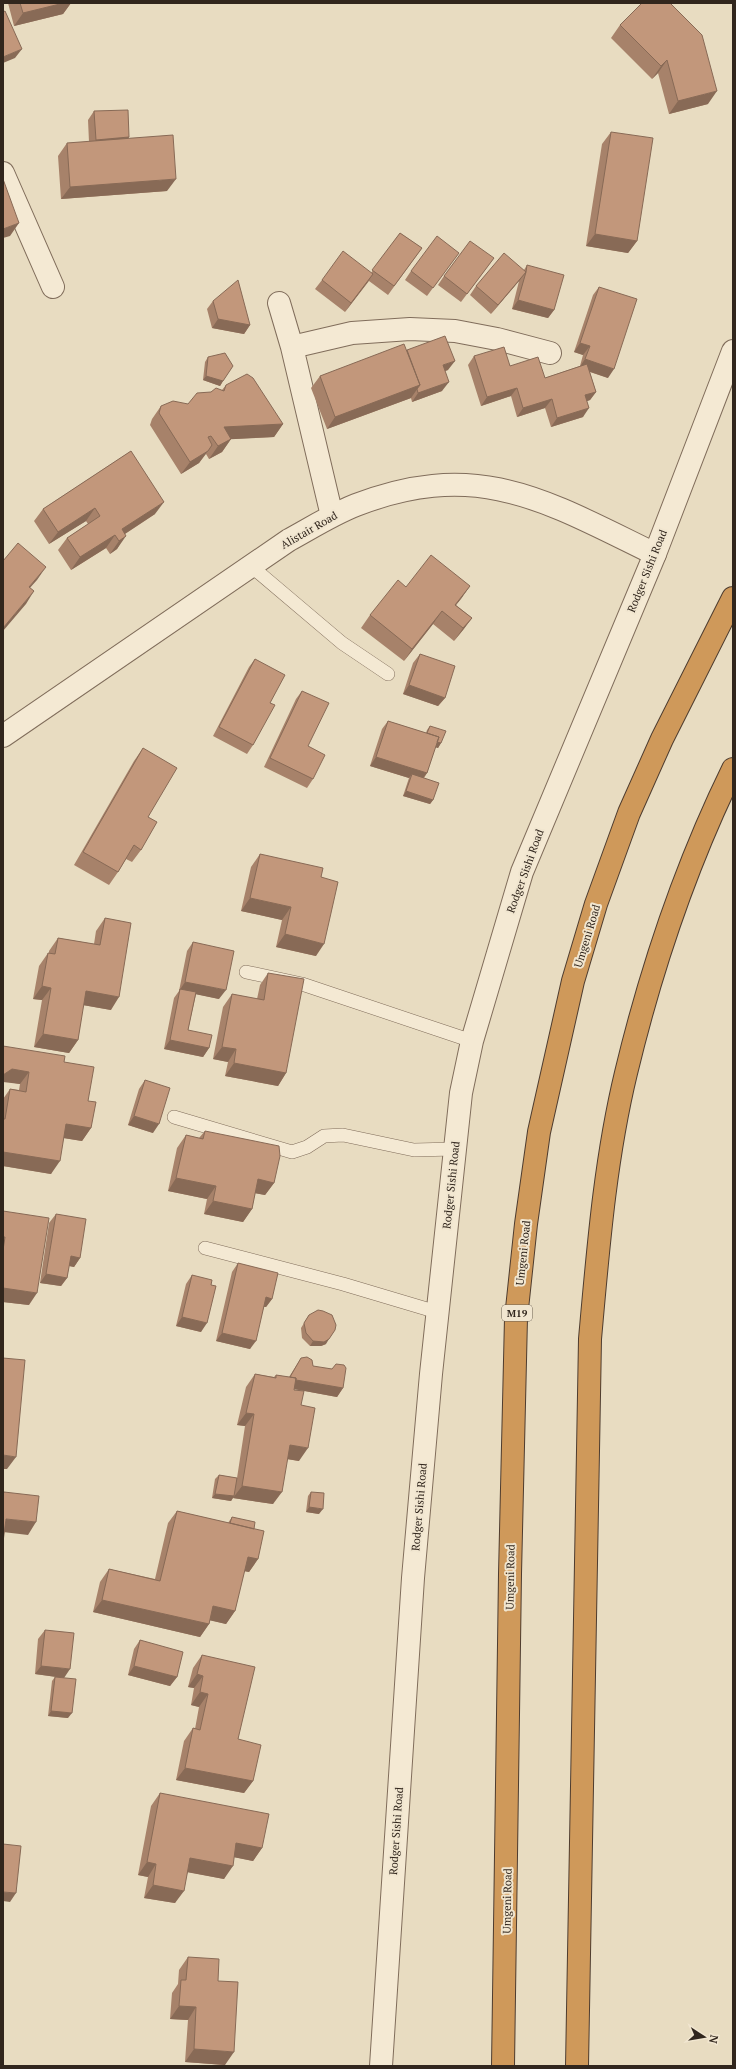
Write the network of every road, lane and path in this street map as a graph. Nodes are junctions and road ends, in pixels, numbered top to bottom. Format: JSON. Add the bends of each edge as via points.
{"nodes":[{"id":1,"x":3,"y":173,"type":"edge"},
{"id":2,"x":53,"y":287,"type":"dead end"},
{"id":3,"x":279,"y":303,"type":"dead end"},
{"id":4,"x":292,"y":348,"type":"junction"},
{"id":5,"x":733,"y":351,"type":"edge"},
{"id":6,"x":550,"y":353,"type":"dead end"},
{"id":7,"x":332,"y":516,"type":"junction"},
{"id":8,"x":655,"y":554,"type":"junction"},
{"id":9,"x":251,"y":566,"type":"junction"},
{"id":10,"x":733,"y":598,"type":"edge"},
{"id":11,"x":388,"y":674,"type":"dead end"},
{"id":12,"x":3,"y":736,"type":"edge"},
{"id":13,"x":733,"y":769,"type":"edge"},
{"id":14,"x":246,"y":972,"type":"dead end"},
{"id":15,"x":472,"y":1041,"type":"junction"},
{"id":16,"x":174,"y":1117,"type":"dead end"},
{"id":17,"x":454,"y":1149,"type":"junction"},
{"id":18,"x":205,"y":1248,"type":"dead end"},
{"id":19,"x":437,"y":1312,"type":"junction"},
{"id":20,"x":381,"y":2066,"type":"edge"},
{"id":21,"x":504,"y":2066,"type":"edge"},
{"id":22,"x":576,"y":2066,"type":"edge"}],
"edges":[{"from":1,"to":2,"type":"street"},
{"from":3,"to":4,"type":"street"},
{"from":4,"to":6,"type":"street","via":[[352,333],[410,329],[455,331]]},
{"from":4,"to":7,"type":"street"},
{"from":5,"to":8,"type":"street","name":"Rodger Sishi Road"},
{"from":7,"to":8,"type":"street","name":"Alistair Road","via":[[356,505],[411,489],[444,484],[474,484],[534,498]]},
{"from":7,"to":9,"type":"street","name":"Alistair Road","via":[[289,540]]},
{"from":8,"to":15,"type":"street","name":"Rodger Sishi Road","via":[[522,872]]},
{"from":9,"to":11,"type":"lane","via":[[342,642]]},
{"from":9,"to":12,"type":"street","name":"Alistair Road"},
{"from":10,"to":21,"type":"highway","name":"Umgeni Road","number":"M19","via":[[662,739],[630,813],[599,897],[573,981],[539,1132],[516,1318]]},
{"from":13,"to":22,"type":"highway","via":[[686,877],[651,978],[626,1074],[609,1165],[598,1251],[590,1339]]},
{"from":14,"to":15,"type":"lane","via":[[302,984]]},
{"from":15,"to":17,"type":"street","name":"Rodger Sishi Road","via":[[461,1093]]},
{"from":16,"to":17,"type":"lane","via":[[292,1152],[324,1136],[343,1135],[414,1150]]},
{"from":17,"to":19,"type":"street","name":"Rodger Sishi Road"},
{"from":18,"to":19,"type":"lane"},
{"from":19,"to":20,"type":"street","name":"Rodger Sishi Road","via":[[413,1578]]}]}
